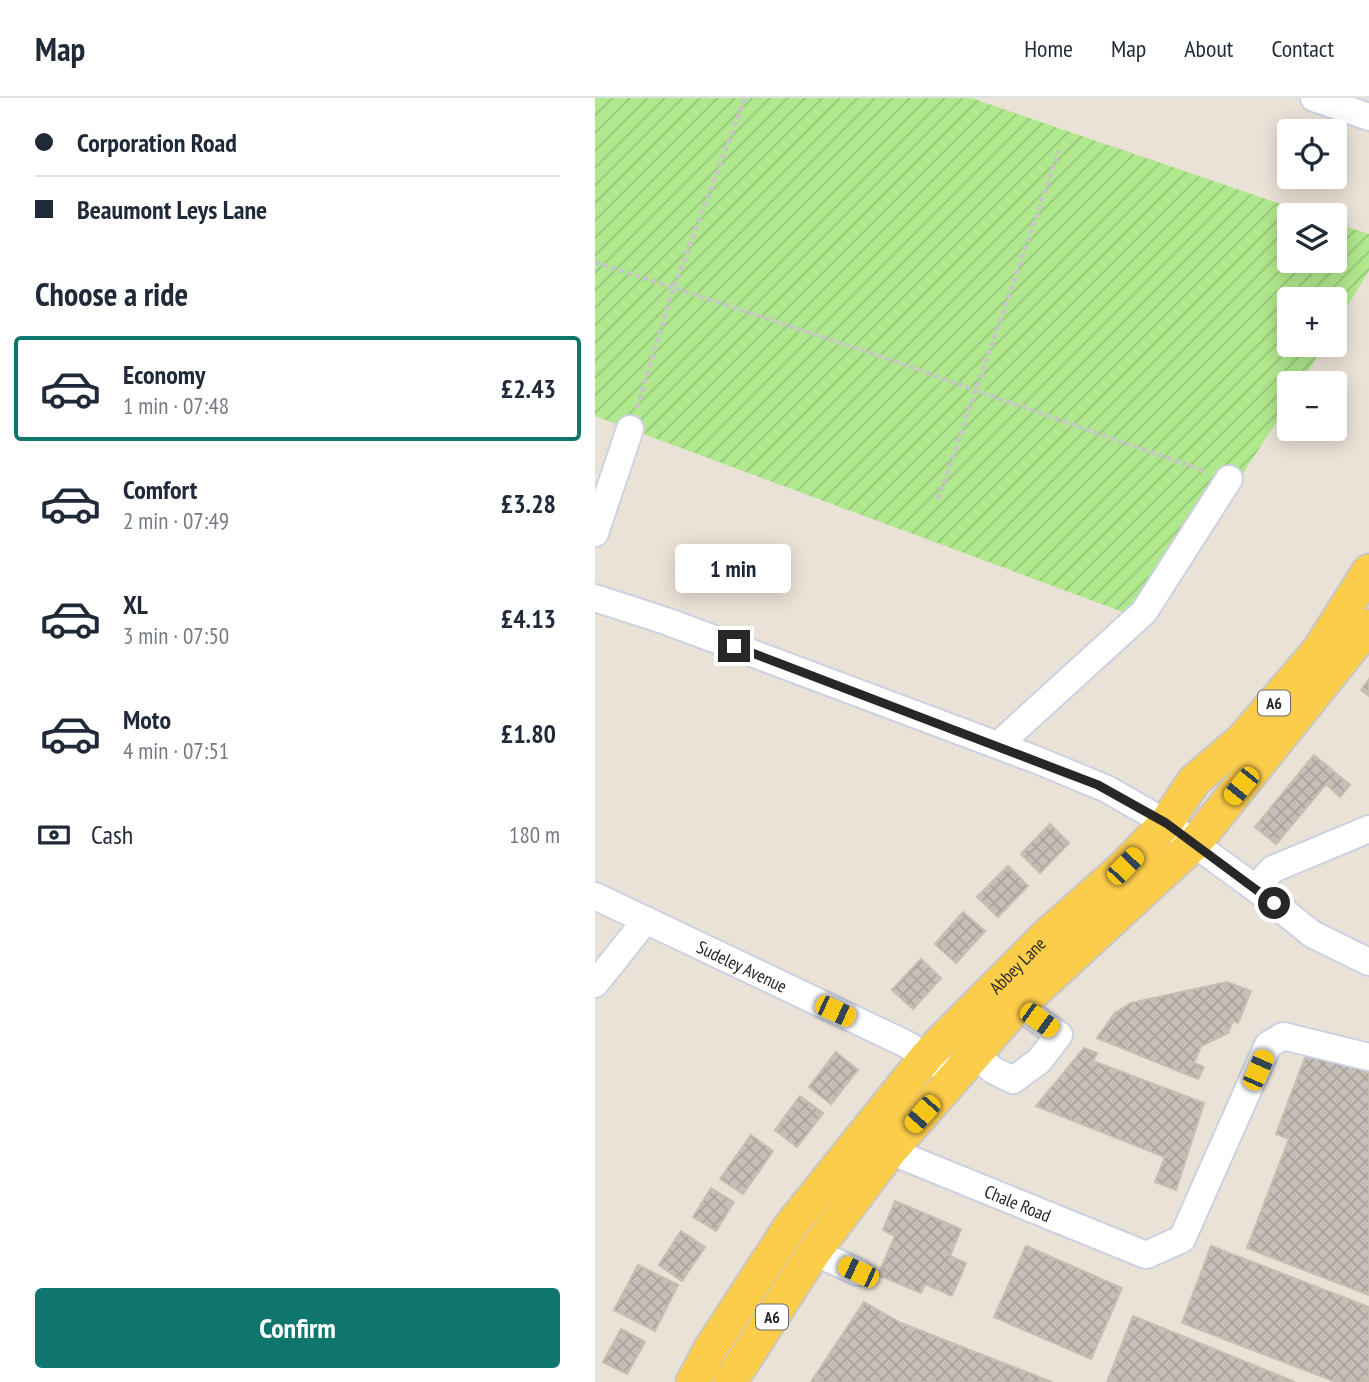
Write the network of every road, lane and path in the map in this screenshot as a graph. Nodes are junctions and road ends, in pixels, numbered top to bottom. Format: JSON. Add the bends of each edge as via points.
{"nodes":[{"id":1,"x":745,"y":98,"type":"edge"},
{"id":2,"x":1314,"y":98,"type":"edge"},
{"id":3,"x":1369,"y":117,"type":"edge"},
{"id":4,"x":1059,"y":151,"type":"dead end"},
{"id":5,"x":595,"y":262,"type":"edge"},
{"id":6,"x":673,"y":290,"type":"junction"},
{"id":7,"x":976,"y":391,"type":"junction"},
{"id":8,"x":630,"y":429,"type":"joint"},
{"id":9,"x":1229,"y":479,"type":"joint"},
{"id":10,"x":938,"y":499,"type":"dead end"},
{"id":11,"x":595,"y":533,"type":"edge"},
{"id":12,"x":1369,"y":572,"type":"edge"},
{"id":13,"x":595,"y":598,"type":"edge"},
{"id":14,"x":1369,"y":626,"type":"edge"},
{"id":15,"x":998,"y":745,"type":"junction"},
{"id":16,"x":1166,"y":823,"type":"junction"},
{"id":17,"x":1369,"y":829,"type":"edge"},
{"id":18,"x":1194,"y":844,"type":"junction"},
{"id":19,"x":1255,"y":888,"type":"junction"},
{"id":20,"x":595,"y":896,"type":"edge"},
{"id":21,"x":646,"y":920,"type":"junction"},
{"id":22,"x":1369,"y":962,"type":"edge"},
{"id":23,"x":595,"y":984,"type":"edge"},
{"id":24,"x":1019,"y":1006,"type":"junction"},
{"id":25,"x":927,"y":1056,"type":"junction"},
{"id":26,"x":1369,"y":1057,"type":"edge"},
{"id":27,"x":964,"y":1066,"type":"junction"},
{"id":28,"x":890,"y":1151,"type":"junction"},
{"id":29,"x":814,"y":1252,"type":"junction"},
{"id":30,"x":858,"y":1272,"type":"dead end"},
{"id":31,"x":693,"y":1382,"type":"edge"},
{"id":32,"x":730,"y":1382,"type":"edge"}],
"edges":[{"from":1,"to":6,"type":"path"},
{"from":2,"to":3,"type":"street"},
{"from":4,"to":7,"type":"path"},
{"from":5,"to":6,"type":"path"},
{"from":6,"to":7,"type":"path"},
{"from":6,"to":8,"type":"path"},
{"from":7,"to":9,"type":"path"},
{"from":7,"to":10,"type":"path"},
{"from":8,"to":11,"type":"street"},
{"from":9,"to":15,"type":"street","via":[[1144,612]]},
{"from":12,"to":16,"type":"main road","name":"Abbey Lane","number":"A6","via":[[1319,650],[1243,738],[1194,781]]},
{"from":13,"to":15,"type":"street"},
{"from":14,"to":18,"type":"main road","name":"Abbey Lane","number":"A6"},
{"from":15,"to":16,"type":"street","via":[[1098,785]]},
{"from":16,"to":18,"type":"street"},
{"from":16,"to":25,"type":"main road","name":"Abbey Lane","number":"A6"},
{"from":17,"to":19,"type":"street","via":[[1273,869]]},
{"from":18,"to":19,"type":"street"},
{"from":18,"to":24,"type":"main road","name":"Abbey Lane","number":"A6"},
{"from":19,"to":22,"type":"street","via":[[1312,934]]},
{"from":20,"to":21,"type":"street","name":"Sudeley Avenue"},
{"from":21,"to":23,"type":"street"},
{"from":21,"to":25,"type":"street","name":"Sudeley Avenue"},
{"from":24,"to":27,"type":"main road","name":"Abbey Lane","number":"A6"},
{"from":24,"to":27,"type":"street","name":"Sudeley Avenue","via":[[1059,1035],[1039,1061],[1013,1080],[993,1070]]},
{"from":25,"to":27,"type":"street","name":"Sudeley Avenue"},
{"from":25,"to":31,"type":"main road","name":"Abbey Lane","number":"A6","via":[[792,1224]]},
{"from":26,"to":28,"type":"street","name":"Chale Road","via":[[1283,1036],[1268,1045],[1182,1239],[1146,1255]]},
{"from":27,"to":28,"type":"main road","name":"Abbey Lane","number":"A6"},
{"from":28,"to":29,"type":"main road","name":"Abbey Lane","number":"A6"},
{"from":29,"to":30,"type":"street"},
{"from":29,"to":32,"type":"main road","name":"Abbey Lane","number":"A6"}]}
